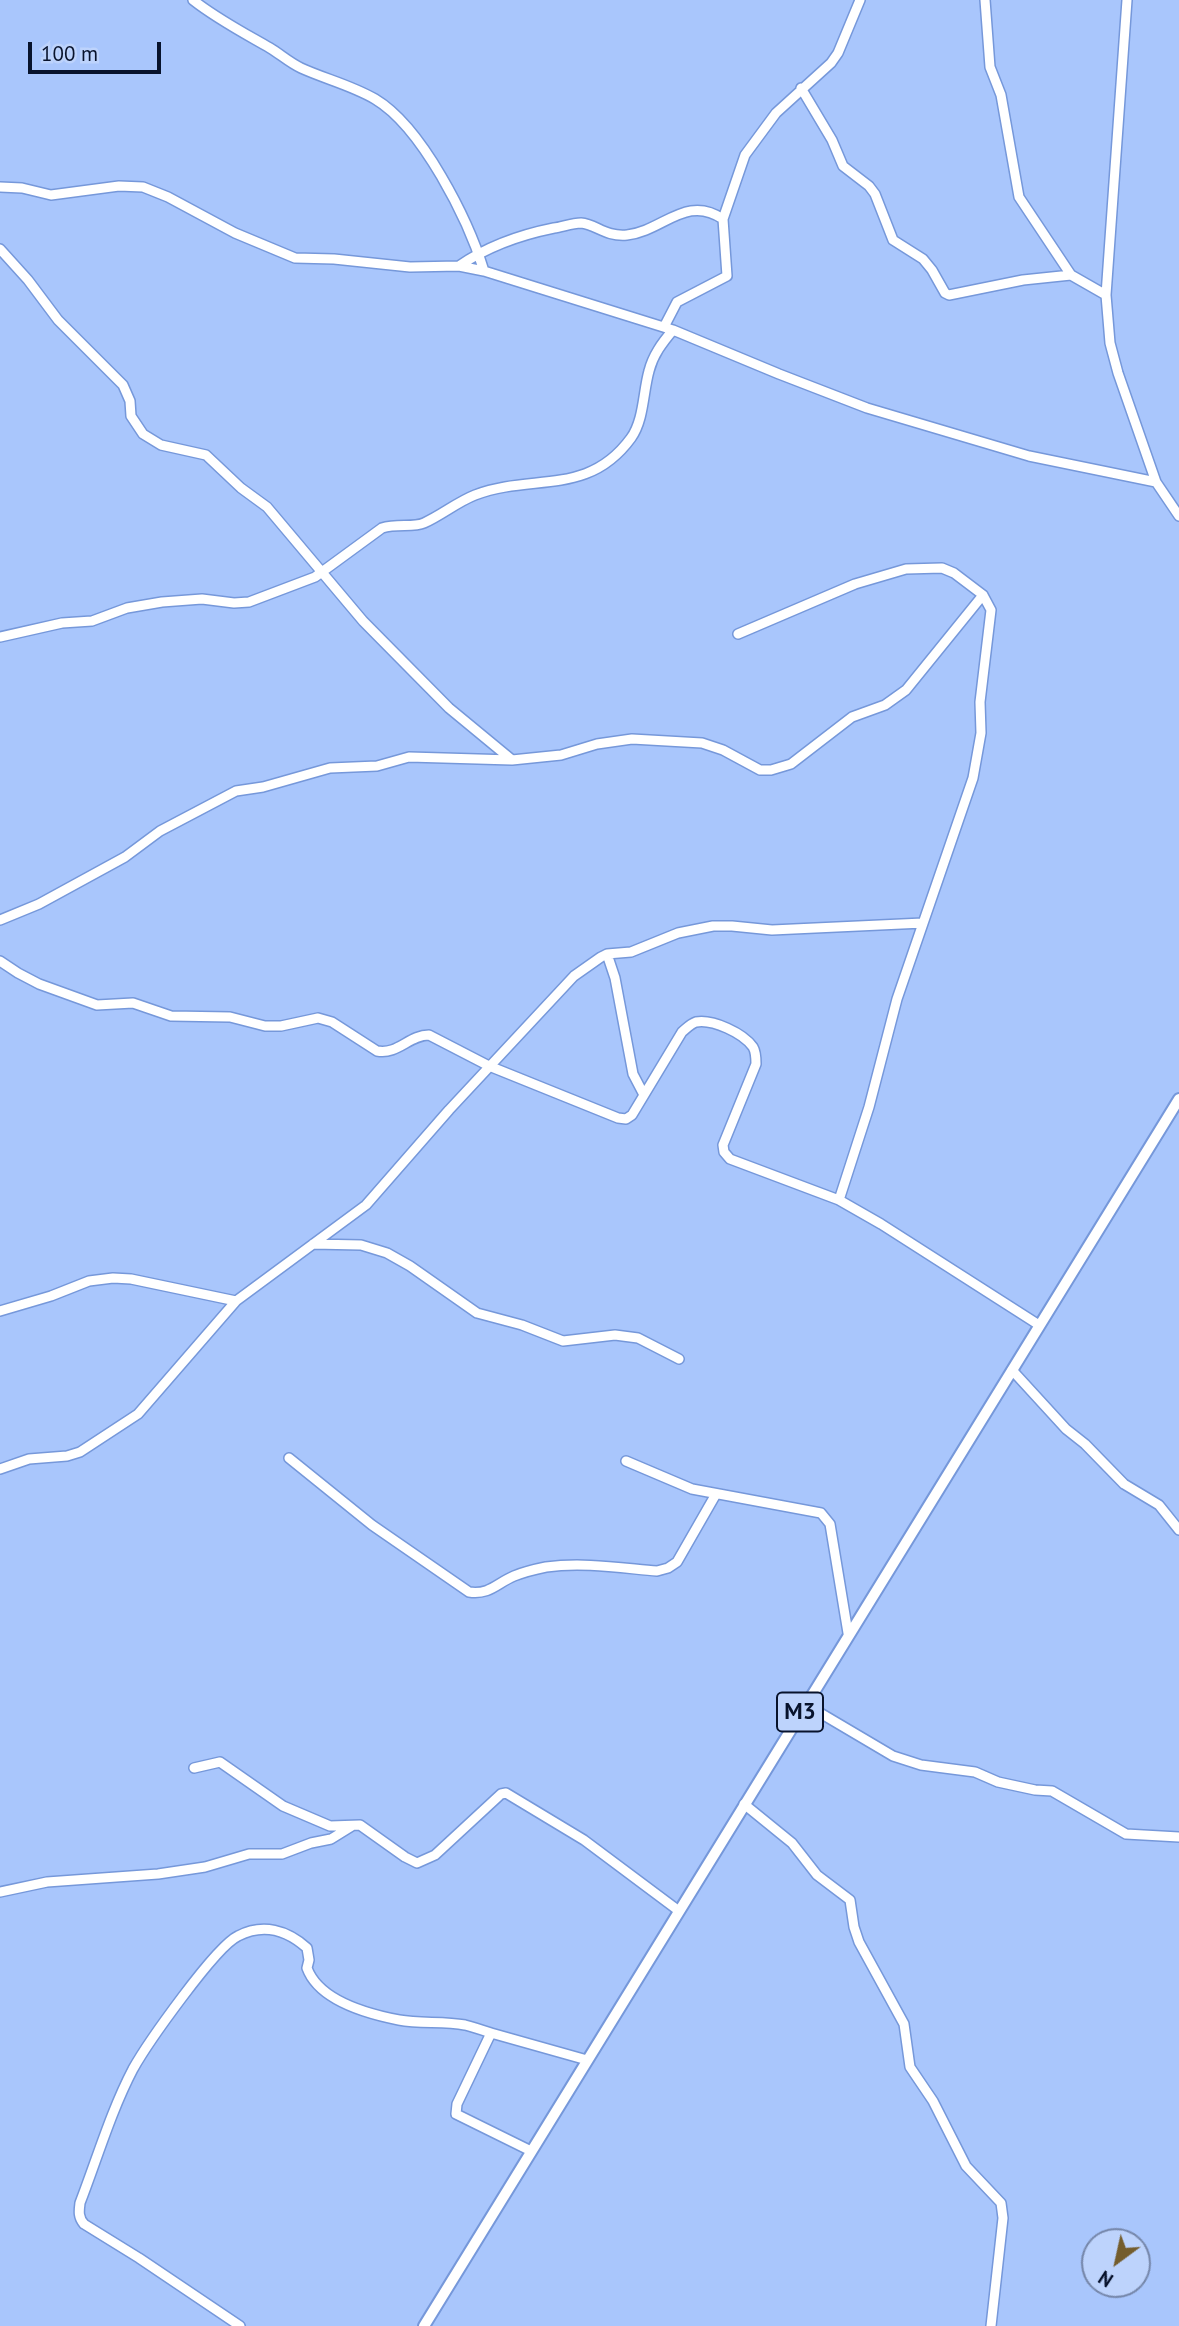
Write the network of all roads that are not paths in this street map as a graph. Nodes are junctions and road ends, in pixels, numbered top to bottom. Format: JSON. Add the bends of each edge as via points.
{"nodes":[{"id":1,"x":193,"y":0,"type":"edge"},
{"id":2,"x":860,"y":0,"type":"edge"},
{"id":3,"x":985,"y":0,"type":"edge"},
{"id":4,"x":1127,"y":0,"type":"edge"},
{"id":5,"x":801,"y":88,"type":"junction"},
{"id":6,"x":0,"y":187,"type":"edge"},
{"id":7,"x":723,"y":219,"type":"junction"},
{"id":8,"x":0,"y":249,"type":"edge"},
{"id":9,"x":478,"y":252,"type":"junction"},
{"id":10,"x":459,"y":266,"type":"junction"},
{"id":11,"x":484,"y":271,"type":"junction"},
{"id":12,"x":1071,"y":275,"type":"junction"},
{"id":13,"x":1106,"y":295,"type":"junction"},
{"id":14,"x":668,"y":329,"type":"junction"},
{"id":15,"x":1156,"y":482,"type":"junction"},
{"id":16,"x":1179,"y":516,"type":"edge"},
{"id":17,"x":322,"y":573,"type":"junction"},
{"id":18,"x":983,"y":595,"type":"junction"},
{"id":19,"x":738,"y":634,"type":"dead end"},
{"id":20,"x":0,"y":637,"type":"edge"},
{"id":21,"x":512,"y":761,"type":"junction"},
{"id":22,"x":0,"y":920,"type":"edge"},
{"id":23,"x":923,"y":923,"type":"junction"},
{"id":24,"x":607,"y":954,"type":"junction"},
{"id":25,"x":0,"y":961,"type":"edge"},
{"id":26,"x":489,"y":1066,"type":"junction"},
{"id":27,"x":644,"y":1095,"type":"junction"},
{"id":28,"x":1179,"y":1098,"type":"edge"},
{"id":29,"x":839,"y":1200,"type":"junction"},
{"id":30,"x":313,"y":1244,"type":"junction"},
{"id":31,"x":236,"y":1301,"type":"junction"},
{"id":32,"x":0,"y":1311,"type":"edge"},
{"id":33,"x":1039,"y":1325,"type":"junction"},
{"id":34,"x":679,"y":1359,"type":"dead end"},
{"id":35,"x":1012,"y":1370,"type":"junction"},
{"id":36,"x":289,"y":1458,"type":"dead end"},
{"id":37,"x":626,"y":1461,"type":"dead end"},
{"id":38,"x":0,"y":1469,"type":"edge"},
{"id":39,"x":716,"y":1494,"type":"junction"},
{"id":40,"x":1179,"y":1530,"type":"edge"},
{"id":41,"x":848,"y":1633,"type":"junction"},
{"id":42,"x":805,"y":1704,"type":"junction"},
{"id":43,"x":194,"y":1769,"type":"dead end"},
{"id":44,"x":744,"y":1804,"type":"junction"},
{"id":45,"x":352,"y":1826,"type":"junction"},
{"id":46,"x":1179,"y":1837,"type":"edge"},
{"id":47,"x":0,"y":1892,"type":"edge"},
{"id":48,"x":679,"y":1911,"type":"junction"},
{"id":49,"x":491,"y":2033,"type":"junction"},
{"id":50,"x":587,"y":2060,"type":"junction"},
{"id":51,"x":531,"y":2151,"type":"junction"},
{"id":52,"x":240,"y":2326,"type":"edge"},
{"id":53,"x":424,"y":2326,"type":"edge"},
{"id":54,"x":991,"y":2326,"type":"edge"}],
"edges":[{"from":1,"to":9,"type":"street","via":[[298,67],[347,85],[403,121],[422,144]]},
{"from":2,"to":5,"type":"street","via":[[838,53]]},
{"from":3,"to":12,"type":"street","via":[[990,67],[1001,95],[1019,197]]},
{"from":4,"to":13,"type":"street"},
{"from":5,"to":7,"type":"street","via":[[745,155]]},
{"from":5,"to":12,"type":"street","via":[[843,166],[875,194],[893,240],[923,259],[945,293]]},
{"from":6,"to":10,"type":"street","via":[[51,195],[143,187],[295,258]]},
{"from":7,"to":9,"type":"street","via":[[698,209],[625,236],[605,234],[579,223],[528,233]]},
{"from":7,"to":14,"type":"street","via":[[727,276],[677,302]]},
{"from":8,"to":17,"type":"street","via":[[58,320],[123,385],[131,416],[143,433],[161,445],[212,460],[267,507]]},
{"from":9,"to":10,"type":"street"},
{"from":9,"to":11,"type":"street"},
{"from":10,"to":11,"type":"street"},
{"from":11,"to":14,"type":"street"},
{"from":12,"to":13,"type":"street"},
{"from":13,"to":15,"type":"street","via":[[1110,343]]},
{"from":14,"to":15,"type":"street","via":[[867,408],[1029,456]]},
{"from":14,"to":17,"type":"street","via":[[649,369],[632,437],[596,471],[476,494],[421,525],[382,528]]},
{"from":15,"to":16,"type":"street"},
{"from":17,"to":20,"type":"street","via":[[249,602],[162,602],[92,621]]},
{"from":17,"to":21,"type":"street","via":[[418,677]]},
{"from":18,"to":19,"type":"street","via":[[942,568],[906,569],[855,584]]},
{"from":18,"to":21,"type":"street","via":[[906,690],[885,705],[852,717],[791,764],[760,770],[702,743],[632,739]]},
{"from":18,"to":23,"type":"street","via":[[990,610],[975,767]]},
{"from":21,"to":22,"type":"street","via":[[409,757],[377,766],[330,768],[263,787],[243,788],[160,831],[125,857],[39,904]]},
{"from":23,"to":24,"type":"street","via":[[772,930],[713,926],[677,933],[631,952]]},
{"from":23,"to":29,"type":"street"},
{"from":24,"to":26,"type":"street","via":[[574,976]]},
{"from":24,"to":27,"type":"street","via":[[633,1074]]},
{"from":25,"to":26,"type":"street","via":[[39,984],[97,1005],[133,1003],[171,1016],[230,1017],[265,1026],[318,1018],[383,1052],[429,1035]]},
{"from":26,"to":27,"type":"street","via":[[618,1118],[632,1115]]},
{"from":26,"to":30,"type":"street","via":[[366,1205]]},
{"from":27,"to":29,"type":"street","via":[[690,1024],[699,1021],[727,1028],[752,1045],[756,1064],[724,1152],[730,1159]]},
{"from":28,"to":33,"type":"main road","number":"M3"},
{"from":29,"to":33,"type":"street"},
{"from":30,"to":31,"type":"street"},
{"from":30,"to":34,"type":"street","via":[[361,1245],[387,1253],[477,1313],[563,1341],[615,1335],[638,1338]]},
{"from":31,"to":32,"type":"street","via":[[113,1278],[89,1281]]},
{"from":31,"to":38,"type":"street","via":[[130,1420],[80,1452],[29,1459]]},
{"from":33,"to":35,"type":"main road","number":"M3"},
{"from":35,"to":40,"type":"street","via":[[1066,1429],[1124,1484],[1159,1505]]},
{"from":35,"to":41,"type":"main road","number":"M3"},
{"from":36,"to":39,"type":"street","via":[[372,1525],[470,1592],[479,1593],[546,1567],[668,1568],[677,1562]]},
{"from":37,"to":39,"type":"street","via":[[692,1489]]},
{"from":39,"to":41,"type":"street","via":[[815,1510],[825,1516],[835,1548]]},
{"from":41,"to":42,"type":"main road","number":"M3"},
{"from":42,"to":44,"type":"main road","number":"M3"},
{"from":42,"to":46,"type":"street","via":[[893,1756],[1052,1791],[1126,1834]]},
{"from":43,"to":45,"type":"street","via":[[220,1762],[283,1806],[330,1826]]},
{"from":44,"to":48,"type":"main road","number":"M3"},
{"from":44,"to":54,"type":"street","via":[[779,1830],[817,1875],[850,1900],[859,1942],[904,2024],[909,2067],[933,2101],[966,2166],[1001,2203]]},
{"from":45,"to":47,"type":"street","via":[[331,1839],[282,1854],[250,1854],[205,1867],[68,1879]]},
{"from":45,"to":48,"type":"street","via":[[366,1828],[405,1857],[422,1862],[506,1793],[584,1840]]},
{"from":48,"to":50,"type":"main road","number":"M3"},
{"from":49,"to":50,"type":"street"},
{"from":49,"to":51,"type":"street","via":[[456,2114]]},
{"from":49,"to":52,"type":"street","via":[[464,2025],[401,2021],[334,1998],[309,1973],[307,1948],[274,1929],[237,1936],[201,1975],[134,2068],[80,2203],[80,2219]]},
{"from":50,"to":51,"type":"main road","number":"M3"},
{"from":51,"to":53,"type":"main road","number":"M3"}]}
